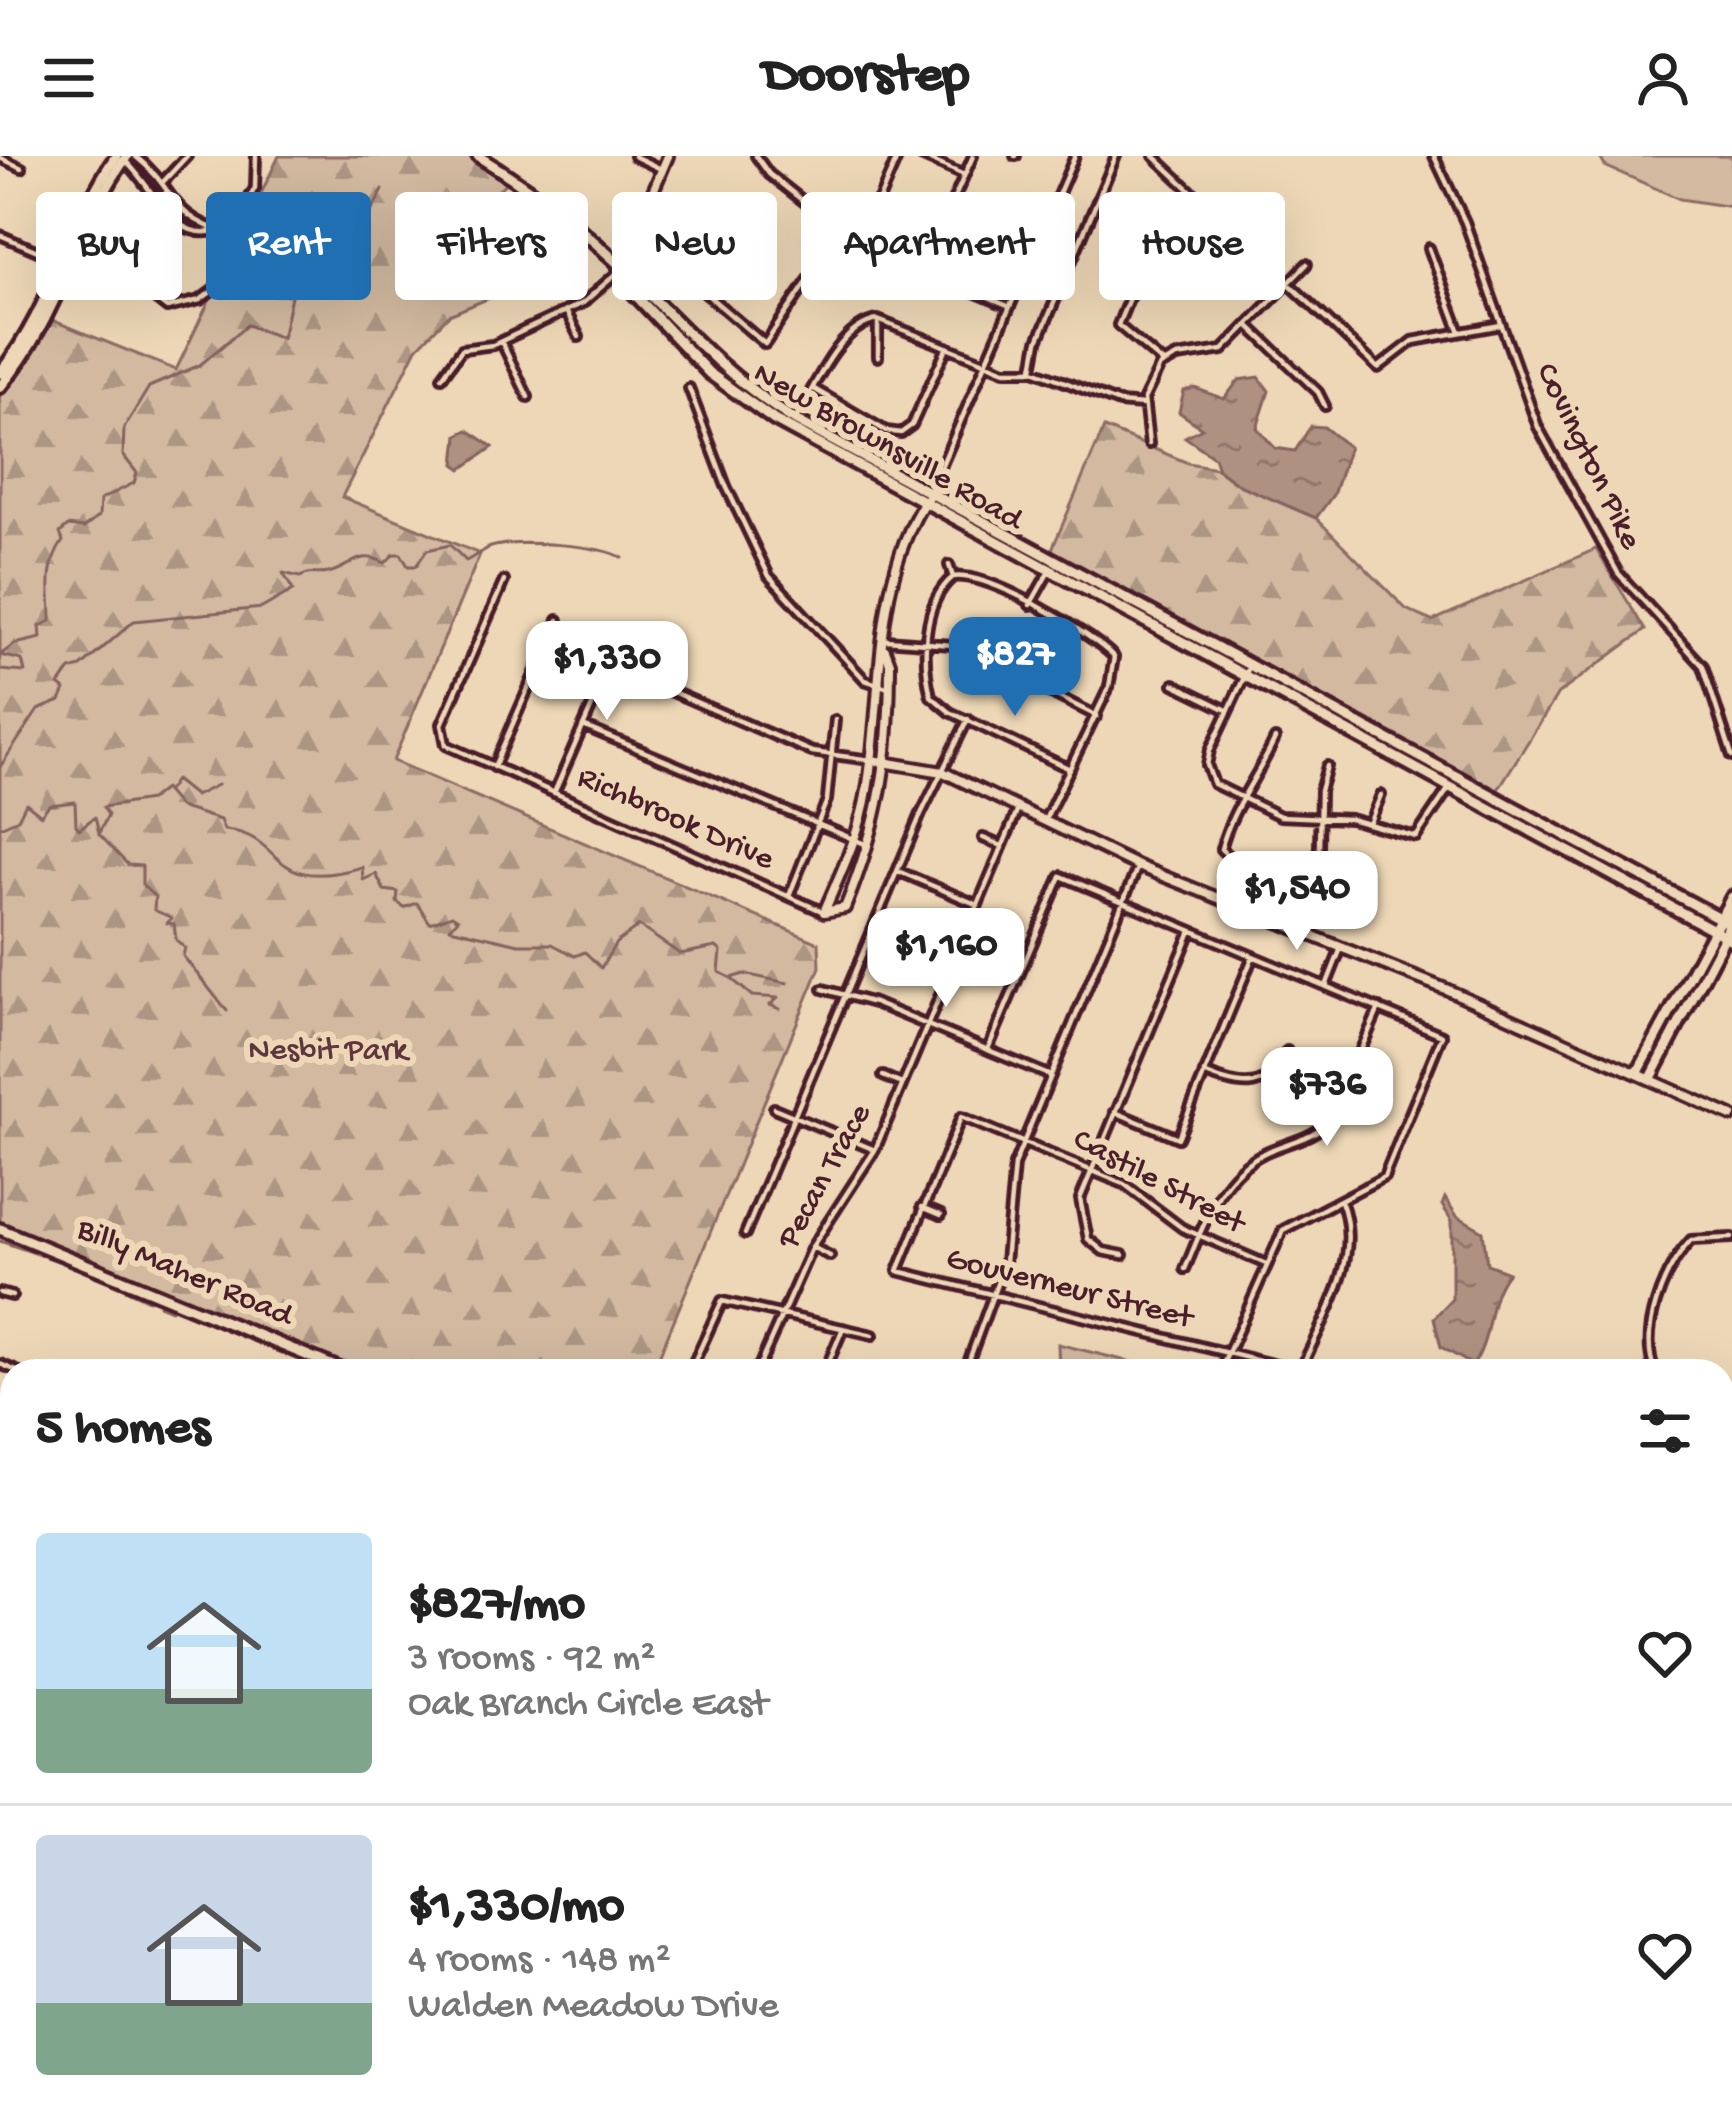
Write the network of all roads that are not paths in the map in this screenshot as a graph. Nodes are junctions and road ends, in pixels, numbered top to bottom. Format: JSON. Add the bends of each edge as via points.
{"nodes":[{"id":1,"x":187,"y":156,"type":"edge"},
{"id":2,"x":256,"y":156,"type":"edge"},
{"id":3,"x":478,"y":156,"type":"edge"},
{"id":4,"x":634,"y":156,"type":"edge"},
{"id":5,"x":668,"y":156,"type":"edge"},
{"id":6,"x":757,"y":156,"type":"edge"},
{"id":7,"x":898,"y":156,"type":"edge"},
{"id":8,"x":921,"y":156,"type":"edge"},
{"id":9,"x":973,"y":156,"type":"edge"},
{"id":10,"x":1075,"y":156,"type":"edge"},
{"id":11,"x":1116,"y":156,"type":"edge"},
{"id":12,"x":1154,"y":156,"type":"edge"},
{"id":13,"x":1434,"y":156,"type":"edge"},
{"id":14,"x":124,"y":157,"type":"edge"},
{"id":15,"x":0,"y":158,"type":"edge"},
{"id":16,"x":22,"y":167,"type":"dead end"},
{"id":17,"x":662,"y":170,"type":"junction"},
{"id":18,"x":964,"y":175,"type":"junction"},
{"id":19,"x":162,"y":183,"type":"junction"},
{"id":20,"x":96,"y":192,"type":"edge"},
{"id":21,"x":152,"y":192,"type":"edge"},
{"id":22,"x":166,"y":192,"type":"edge"},
{"id":23,"x":253,"y":192,"type":"edge"},
{"id":24,"x":653,"y":192,"type":"edge"},
{"id":25,"x":882,"y":192,"type":"edge"},
{"id":26,"x":957,"y":192,"type":"edge"},
{"id":27,"x":1193,"y":192,"type":"edge"},
{"id":28,"x":801,"y":199,"type":"edge"},
{"id":29,"x":0,"y":235,"type":"edge"},
{"id":30,"x":1430,"y":248,"type":"dead end"},
{"id":31,"x":36,"y":251,"type":"edge"},
{"id":32,"x":612,"y":263,"type":"edge"},
{"id":33,"x":1307,"y":264,"type":"dead end"},
{"id":34,"x":612,"y":279,"type":"edge"},
{"id":35,"x":1285,"y":280,"type":"edge"},
{"id":36,"x":1288,"y":283,"type":"junction"},
{"id":37,"x":801,"y":291,"type":"edge"},
{"id":38,"x":206,"y":295,"type":"edge"},
{"id":39,"x":46,"y":300,"type":"edge"},
{"id":40,"x":52,"y":300,"type":"edge"},
{"id":41,"x":156,"y":300,"type":"edge"},
{"id":42,"x":639,"y":300,"type":"edge"},
{"id":43,"x":652,"y":300,"type":"edge"},
{"id":44,"x":713,"y":300,"type":"edge"},
{"id":45,"x":993,"y":300,"type":"edge"},
{"id":46,"x":1129,"y":300,"type":"edge"},
{"id":47,"x":1011,"y":308,"type":"junction"},
{"id":48,"x":566,"y":311,"type":"junction"},
{"id":49,"x":878,"y":320,"type":"junction"},
{"id":50,"x":1248,"y":325,"type":"junction"},
{"id":51,"x":1501,"y":325,"type":"junction"},
{"id":52,"x":1460,"y":333,"type":"junction"},
{"id":53,"x":579,"y":337,"type":"dead end"},
{"id":54,"x":501,"y":340,"type":"junction"},
{"id":55,"x":947,"y":346,"type":"junction"},
{"id":56,"x":878,"y":357,"type":"dead end"},
{"id":57,"x":988,"y":363,"type":"junction"},
{"id":58,"x":1163,"y":364,"type":"junction"},
{"id":59,"x":1033,"y":369,"type":"junction"},
{"id":60,"x":0,"y":373,"type":"edge"},
{"id":61,"x":442,"y":377,"type":"dead end"},
{"id":62,"x":0,"y":387,"type":"edge"},
{"id":63,"x":689,"y":388,"type":"dead end"},
{"id":64,"x":814,"y":389,"type":"junction"},
{"id":65,"x":528,"y":397,"type":"dead end"},
{"id":66,"x":1144,"y":405,"type":"junction"},
{"id":67,"x":1325,"y":406,"type":"dead end"},
{"id":68,"x":795,"y":420,"type":"junction"},
{"id":69,"x":1149,"y":445,"type":"dead end"},
{"id":70,"x":926,"y":499,"type":"junction"},
{"id":71,"x":949,"y":566,"type":"dead end"},
{"id":72,"x":1049,"y":572,"type":"junction"},
{"id":73,"x":953,"y":578,"type":"junction"},
{"id":74,"x":504,"y":581,"type":"dead end"},
{"id":75,"x":1030,"y":605,"type":"junction"},
{"id":76,"x":558,"y":620,"type":"dead end"},
{"id":77,"x":623,"y":635,"type":"dead end"},
{"id":78,"x":927,"y":643,"type":"junction"},
{"id":79,"x":885,"y":645,"type":"junction"},
{"id":80,"x":992,"y":659,"type":"dead end"},
{"id":81,"x":610,"y":665,"type":"junction"},
{"id":82,"x":1246,"y":672,"type":"junction"},
{"id":83,"x":1174,"y":684,"type":"dead end"},
{"id":84,"x":878,"y":686,"type":"junction"},
{"id":85,"x":890,"y":688,"type":"junction"},
{"id":86,"x":1049,"y":692,"type":"dead end"},
{"id":87,"x":1227,"y":710,"type":"junction"},
{"id":88,"x":1097,"y":716,"type":"junction"},
{"id":89,"x":968,"y":719,"type":"junction"},
{"id":90,"x":835,"y":720,"type":"dead end"},
{"id":91,"x":584,"y":726,"type":"junction"},
{"id":92,"x":1275,"y":739,"type":"dead end"},
{"id":93,"x":830,"y":756,"type":"junction"},
{"id":94,"x":1732,"y":756,"type":"edge"},
{"id":95,"x":872,"y":760,"type":"junction"},
{"id":96,"x":889,"y":762,"type":"junction"},
{"id":97,"x":1327,"y":766,"type":"dead end"},
{"id":98,"x":494,"y":767,"type":"junction"},
{"id":99,"x":1070,"y":769,"type":"junction"},
{"id":100,"x":944,"y":772,"type":"junction"},
{"id":101,"x":1451,"y":783,"type":"junction"},
{"id":102,"x":554,"y":793,"type":"junction"},
{"id":103,"x":1381,"y":795,"type":"dead end"},
{"id":104,"x":1240,"y":797,"type":"junction"},
{"id":105,"x":1019,"y":807,"type":"junction"},
{"id":106,"x":1320,"y":818,"type":"junction"},
{"id":107,"x":1045,"y":820,"type":"junction"},
{"id":108,"x":1369,"y":824,"type":"junction"},
{"id":109,"x":817,"y":827,"type":"junction"},
{"id":110,"x":983,"y":838,"type":"dead end"},
{"id":111,"x":854,"y":840,"type":"junction"},
{"id":112,"x":870,"y":845,"type":"junction"},
{"id":113,"x":1002,"y":846,"type":"junction"},
{"id":114,"x":1138,"y":866,"type":"junction"},
{"id":115,"x":898,"y":871,"type":"junction"},
{"id":116,"x":789,"y":896,"type":"junction"},
{"id":117,"x":1732,"y":901,"type":"edge"},
{"id":118,"x":978,"y":904,"type":"junction"},
{"id":119,"x":1123,"y":904,"type":"junction"},
{"id":120,"x":824,"y":912,"type":"junction"},
{"id":121,"x":1718,"y":916,"type":"junction"},
{"id":122,"x":1731,"y":925,"type":"edge"},
{"id":123,"x":1711,"y":930,"type":"junction"},
{"id":124,"x":1191,"y":932,"type":"junction"},
{"id":125,"x":1728,"y":938,"type":"edge"},
{"id":126,"x":1341,"y":948,"type":"junction"},
{"id":127,"x":933,"y":956,"type":"dead end"},
{"id":128,"x":1253,"y":956,"type":"junction"},
{"id":129,"x":952,"y":964,"type":"junction"},
{"id":130,"x":1326,"y":986,"type":"junction"},
{"id":131,"x":823,"y":989,"type":"dead end"},
{"id":132,"x":844,"y":998,"type":"junction"},
{"id":133,"x":1379,"y":1008,"type":"junction"},
{"id":134,"x":928,"y":1024,"type":"junction"},
{"id":135,"x":988,"y":1049,"type":"junction"},
{"id":136,"x":1287,"y":1051,"type":"dead end"},
{"id":137,"x":1638,"y":1072,"type":"junction"},
{"id":138,"x":1204,"y":1073,"type":"junction"},
{"id":139,"x":883,"y":1076,"type":"dead end"},
{"id":140,"x":1051,"y":1076,"type":"junction"},
{"id":141,"x":1651,"y":1078,"type":"junction"},
{"id":142,"x":902,"y":1084,"type":"junction"},
{"id":143,"x":774,"y":1108,"type":"dead end"},
{"id":144,"x":1115,"y":1112,"type":"junction"},
{"id":145,"x":795,"y":1116,"type":"junction"},
{"id":146,"x":1732,"y":1116,"type":"edge"},
{"id":147,"x":1023,"y":1142,"type":"junction"},
{"id":148,"x":875,"y":1150,"type":"junction"},
{"id":149,"x":1091,"y":1170,"type":"junction"},
{"id":150,"x":1341,"y":1201,"type":"junction"},
{"id":151,"x":922,"y":1207,"type":"junction"},
{"id":152,"x":941,"y":1215,"type":"dead end"},
{"id":153,"x":0,"y":1229,"type":"edge"},
{"id":154,"x":745,"y":1234,"type":"dead end"},
{"id":155,"x":1199,"y":1236,"type":"junction"},
{"id":156,"x":1732,"y":1238,"type":"edge"},
{"id":157,"x":812,"y":1247,"type":"junction"},
{"id":158,"x":1124,"y":1255,"type":"dead end"},
{"id":159,"x":830,"y":1256,"type":"dead end"},
{"id":160,"x":1266,"y":1264,"type":"junction"},
{"id":161,"x":1185,"y":1269,"type":"dead end"},
{"id":162,"x":0,"y":1293,"type":"edge"},
{"id":163,"x":992,"y":1295,"type":"junction"},
{"id":164,"x":13,"y":1296,"type":"dead end"},
{"id":165,"x":782,"y":1314,"type":"junction"},
{"id":166,"x":843,"y":1328,"type":"junction"},
{"id":167,"x":873,"y":1335,"type":"dead end"},
{"id":168,"x":1228,"y":1352,"type":"junction"},
{"id":169,"x":316,"y":1359,"type":"edge"},
{"id":170,"x":695,"y":1359,"type":"edge"},
{"id":171,"x":763,"y":1359,"type":"edge"},
{"id":172,"x":830,"y":1359,"type":"edge"},
{"id":173,"x":969,"y":1359,"type":"edge"},
{"id":174,"x":1225,"y":1359,"type":"edge"},
{"id":175,"x":1255,"y":1359,"type":"edge"},
{"id":176,"x":1305,"y":1359,"type":"edge"},
{"id":177,"x":1652,"y":1359,"type":"edge"}],
"edges":[{"from":1,"to":19,"type":"street"},
{"from":2,"to":23,"type":"street"},
{"from":3,"to":32,"type":"main road","via":[[544,199]]},
{"from":4,"to":17,"type":"street"},
{"from":5,"to":17,"type":"street"},
{"from":6,"to":28,"type":"street"},
{"from":7,"to":25,"type":"street"},
{"from":8,"to":18,"type":"street"},
{"from":9,"to":18,"type":"street"},
{"from":10,"to":47,"type":"street"},
{"from":11,"to":59,"type":"street"},
{"from":12,"to":27,"type":"street"},
{"from":13,"to":51,"type":"street","name":"Covington Pike"},
{"from":14,"to":19,"type":"street"},
{"from":14,"to":20,"type":"main road"},
{"from":14,"to":21,"type":"street"},
{"from":15,"to":16,"type":"street"},
{"from":17,"to":24,"type":"street"},
{"from":18,"to":26,"type":"street"},
{"from":19,"to":22,"type":"street"},
{"from":29,"to":31,"type":"street"},
{"from":30,"to":52,"type":"street"},
{"from":33,"to":36,"type":"street"},
{"from":34,"to":48,"type":"street"},
{"from":35,"to":36,"type":"street"},
{"from":36,"to":50,"type":"street"},
{"from":36,"to":52,"type":"street","via":[[1379,368],[1410,342]]},
{"from":37,"to":44,"type":"street","via":[[765,344]]},
{"from":38,"to":41,"type":"street","via":[[164,307]]},
{"from":39,"to":60,"type":"main road"},
{"from":40,"to":62,"type":"main road"},
{"from":42,"to":70,"type":"main road","name":"New Brownsville Road","via":[[733,392]]},
{"from":43,"to":68,"type":"main road","name":"New Brownsville Road","via":[[722,367]]},
{"from":45,"to":47,"type":"street"},
{"from":46,"to":58,"type":"street","via":[[1118,329]]},
{"from":47,"to":57,"type":"street"},
{"from":48,"to":53,"type":"street"},
{"from":48,"to":54,"type":"street"},
{"from":49,"to":55,"type":"street"},
{"from":49,"to":56,"type":"street"},
{"from":49,"to":64,"type":"street","via":[[855,327]]},
{"from":50,"to":58,"type":"street","via":[[1218,353]]},
{"from":50,"to":67,"type":"street"},
{"from":51,"to":52,"type":"street"},
{"from":51,"to":94,"type":"street","name":"Covington Pike","via":[[1538,428],[1578,506],[1618,573],[1703,666]]},
{"from":54,"to":61,"type":"street","via":[[462,349]]},
{"from":54,"to":65,"type":"street"},
{"from":55,"to":57,"type":"street"},
{"from":55,"to":64,"type":"street","via":[[901,433]]},
{"from":57,"to":59,"type":"street"},
{"from":57,"to":70,"type":"street"},
{"from":58,"to":66,"type":"street"},
{"from":59,"to":66,"type":"street"},
{"from":63,"to":84,"type":"street","via":[[770,576]]},
{"from":64,"to":68,"type":"street"},
{"from":66,"to":69,"type":"street"},
{"from":68,"to":70,"type":"main road","name":"New Brownsville Road"},
{"from":70,"to":72,"type":"main road","name":"New Brownsville Road"},
{"from":70,"to":79,"type":"street","via":[[898,565]]},
{"from":70,"to":82,"type":"main road","name":"New Brownsville Road"},
{"from":71,"to":73,"type":"street"},
{"from":72,"to":75,"type":"street"},
{"from":72,"to":82,"type":"main road","name":"New Brownsville Road"},
{"from":73,"to":75,"type":"street","via":[[983,580]]},
{"from":73,"to":78,"type":"street","via":[[933,602]]},
{"from":74,"to":98,"type":"street","name":"Richbrook Drive","via":[[442,724],[443,742]]},
{"from":75,"to":88,"type":"street","via":[[1114,658]]},
{"from":76,"to":98,"type":"street"},
{"from":77,"to":81,"type":"street"},
{"from":78,"to":79,"type":"street"},
{"from":78,"to":80,"type":"street","via":[[966,646]]},
{"from":78,"to":89,"type":"street","via":[[931,696]]},
{"from":79,"to":84,"type":"street"},
{"from":79,"to":85,"type":"street"},
{"from":81,"to":91,"type":"street"},
{"from":81,"to":93,"type":"street"},
{"from":82,"to":87,"type":"street"},
{"from":82,"to":101,"type":"main road","name":"New Brownsville Road"},
{"from":83,"to":87,"type":"street"},
{"from":84,"to":85,"type":"street"},
{"from":84,"to":95,"type":"street"},
{"from":85,"to":96,"type":"street"},
{"from":86,"to":88,"type":"street"},
{"from":87,"to":104,"type":"street","via":[[1209,775]]},
{"from":88,"to":99,"type":"street"},
{"from":89,"to":99,"type":"street"},
{"from":89,"to":100,"type":"street"},
{"from":90,"to":93,"type":"street"},
{"from":91,"to":102,"type":"street"},
{"from":91,"to":109,"type":"street"},
{"from":92,"to":104,"type":"street"},
{"from":93,"to":95,"type":"street"},
{"from":93,"to":109,"type":"street"},
{"from":95,"to":96,"type":"street"},
{"from":95,"to":111,"type":"street"},
{"from":96,"to":100,"type":"street"},
{"from":96,"to":112,"type":"street"},
{"from":97,"to":106,"type":"street"},
{"from":98,"to":102,"type":"street","name":"Richbrook Drive"},
{"from":99,"to":107,"type":"street"},
{"from":100,"to":105,"type":"street"},
{"from":100,"to":115,"type":"street"},
{"from":101,"to":108,"type":"street","via":[[1415,837]]},
{"from":101,"to":121,"type":"main road","name":"New Brownsville Road"},
{"from":101,"to":123,"type":"main road","name":"New Brownsville Road"},
{"from":102,"to":116,"type":"street","name":"Richbrook Drive"},
{"from":103,"to":108,"type":"street"},
{"from":104,"to":106,"type":"street","via":[[1280,816]]},
{"from":104,"to":106,"type":"street","via":[[1221,849],[1301,888],[1319,849]]},
{"from":105,"to":107,"type":"street"},
{"from":105,"to":113,"type":"street","name":"Pecan Trace"},
{"from":106,"to":108,"type":"street"},
{"from":107,"to":114,"type":"street"},
{"from":109,"to":111,"type":"street"},
{"from":109,"to":116,"type":"street"},
{"from":110,"to":113,"type":"street"},
{"from":111,"to":112,"type":"street"},
{"from":111,"to":120,"type":"street"},
{"from":112,"to":120,"type":"street","via":[[845,908]]},
{"from":113,"to":118,"type":"street","name":"Pecan Trace"},
{"from":114,"to":119,"type":"street"},
{"from":114,"to":126,"type":"street"},
{"from":115,"to":118,"type":"street"},
{"from":115,"to":132,"type":"street"},
{"from":116,"to":120,"type":"street","name":"Richbrook Drive"},
{"from":117,"to":121,"type":"main road"},
{"from":117,"to":122,"type":"main road"},
{"from":118,"to":129,"type":"street","name":"Pecan Trace"},
{"from":119,"to":124,"type":"street"},
{"from":119,"to":135,"type":"street","via":[[1060,876]]},
{"from":119,"to":140,"type":"street"},
{"from":121,"to":122,"type":"main road","name":"New Brownsville Road"},
{"from":121,"to":123,"type":"main road"},
{"from":122,"to":125,"type":"main road"},
{"from":123,"to":125,"type":"main road","name":"New Brownsville Road"},
{"from":123,"to":137,"type":"main road"},
{"from":124,"to":128,"type":"street"},
{"from":124,"to":144,"type":"street"},
{"from":125,"to":141,"type":"main road"},
{"from":126,"to":130,"type":"street"},
{"from":126,"to":137,"type":"street"},
{"from":127,"to":129,"type":"street"},
{"from":128,"to":130,"type":"street"},
{"from":128,"to":138,"type":"street"},
{"from":129,"to":134,"type":"street","name":"Pecan Trace"},
{"from":130,"to":133,"type":"street"},
{"from":131,"to":132,"type":"street"},
{"from":132,"to":134,"type":"street"},
{"from":132,"to":145,"type":"street"},
{"from":133,"to":150,"type":"street","via":[[1444,1038],[1389,1170]]},
{"from":133,"to":155,"type":"street","via":[[1328,1123],[1243,1166]]},
{"from":134,"to":135,"type":"street"},
{"from":134,"to":142,"type":"street","name":"Pecan Trace"},
{"from":135,"to":140,"type":"street"},
{"from":136,"to":138,"type":"street","via":[[1276,1072],[1253,1086]]},
{"from":137,"to":141,"type":"street"},
{"from":138,"to":144,"type":"street","via":[[1178,1138]]},
{"from":139,"to":142,"type":"street"},
{"from":140,"to":147,"type":"street"},
{"from":141,"to":146,"type":"street"},
{"from":142,"to":148,"type":"street","name":"Pecan Trace"},
{"from":143,"to":145,"type":"street"},
{"from":144,"to":149,"type":"street"},
{"from":145,"to":148,"type":"street"},
{"from":145,"to":154,"type":"street"},
{"from":147,"to":149,"type":"street","name":"Castile Street"},
{"from":147,"to":151,"type":"street","name":"Castile Street","via":[[961,1117]]},
{"from":147,"to":163,"type":"street"},
{"from":148,"to":157,"type":"street","name":"Pecan Trace"},
{"from":149,"to":155,"type":"street","name":"Castile Street"},
{"from":149,"to":158,"type":"street","via":[[1079,1202],[1082,1229],[1098,1248]]},
{"from":150,"to":160,"type":"street","via":[[1291,1222]]},
{"from":150,"to":176,"type":"street","via":[[1349,1254]]},
{"from":151,"to":152,"type":"street"},
{"from":151,"to":163,"type":"street","name":"Gouverneur Street","via":[[898,1271]]},
{"from":153,"to":169,"type":"main road","name":"Billy Maher Road"},
{"from":155,"to":160,"type":"street","name":"Castile Street"},
{"from":155,"to":161,"type":"street"},
{"from":156,"to":177,"type":"street","via":[[1691,1240],[1679,1253],[1646,1336]]},
{"from":157,"to":159,"type":"street"},
{"from":157,"to":165,"type":"street","name":"Pecan Trace"},
{"from":160,"to":168,"type":"street"},
{"from":162,"to":164,"type":"street"},
{"from":163,"to":168,"type":"street","name":"Gouverneur Street"},
{"from":163,"to":173,"type":"street"},
{"from":165,"to":166,"type":"street"},
{"from":165,"to":170,"type":"street","via":[[722,1301]]},
{"from":165,"to":171,"type":"street","name":"Pecan Trace"},
{"from":166,"to":167,"type":"street"},
{"from":166,"to":172,"type":"street"},
{"from":168,"to":174,"type":"street"},
{"from":168,"to":175,"type":"street","name":"Gouverneur Street"}]}
